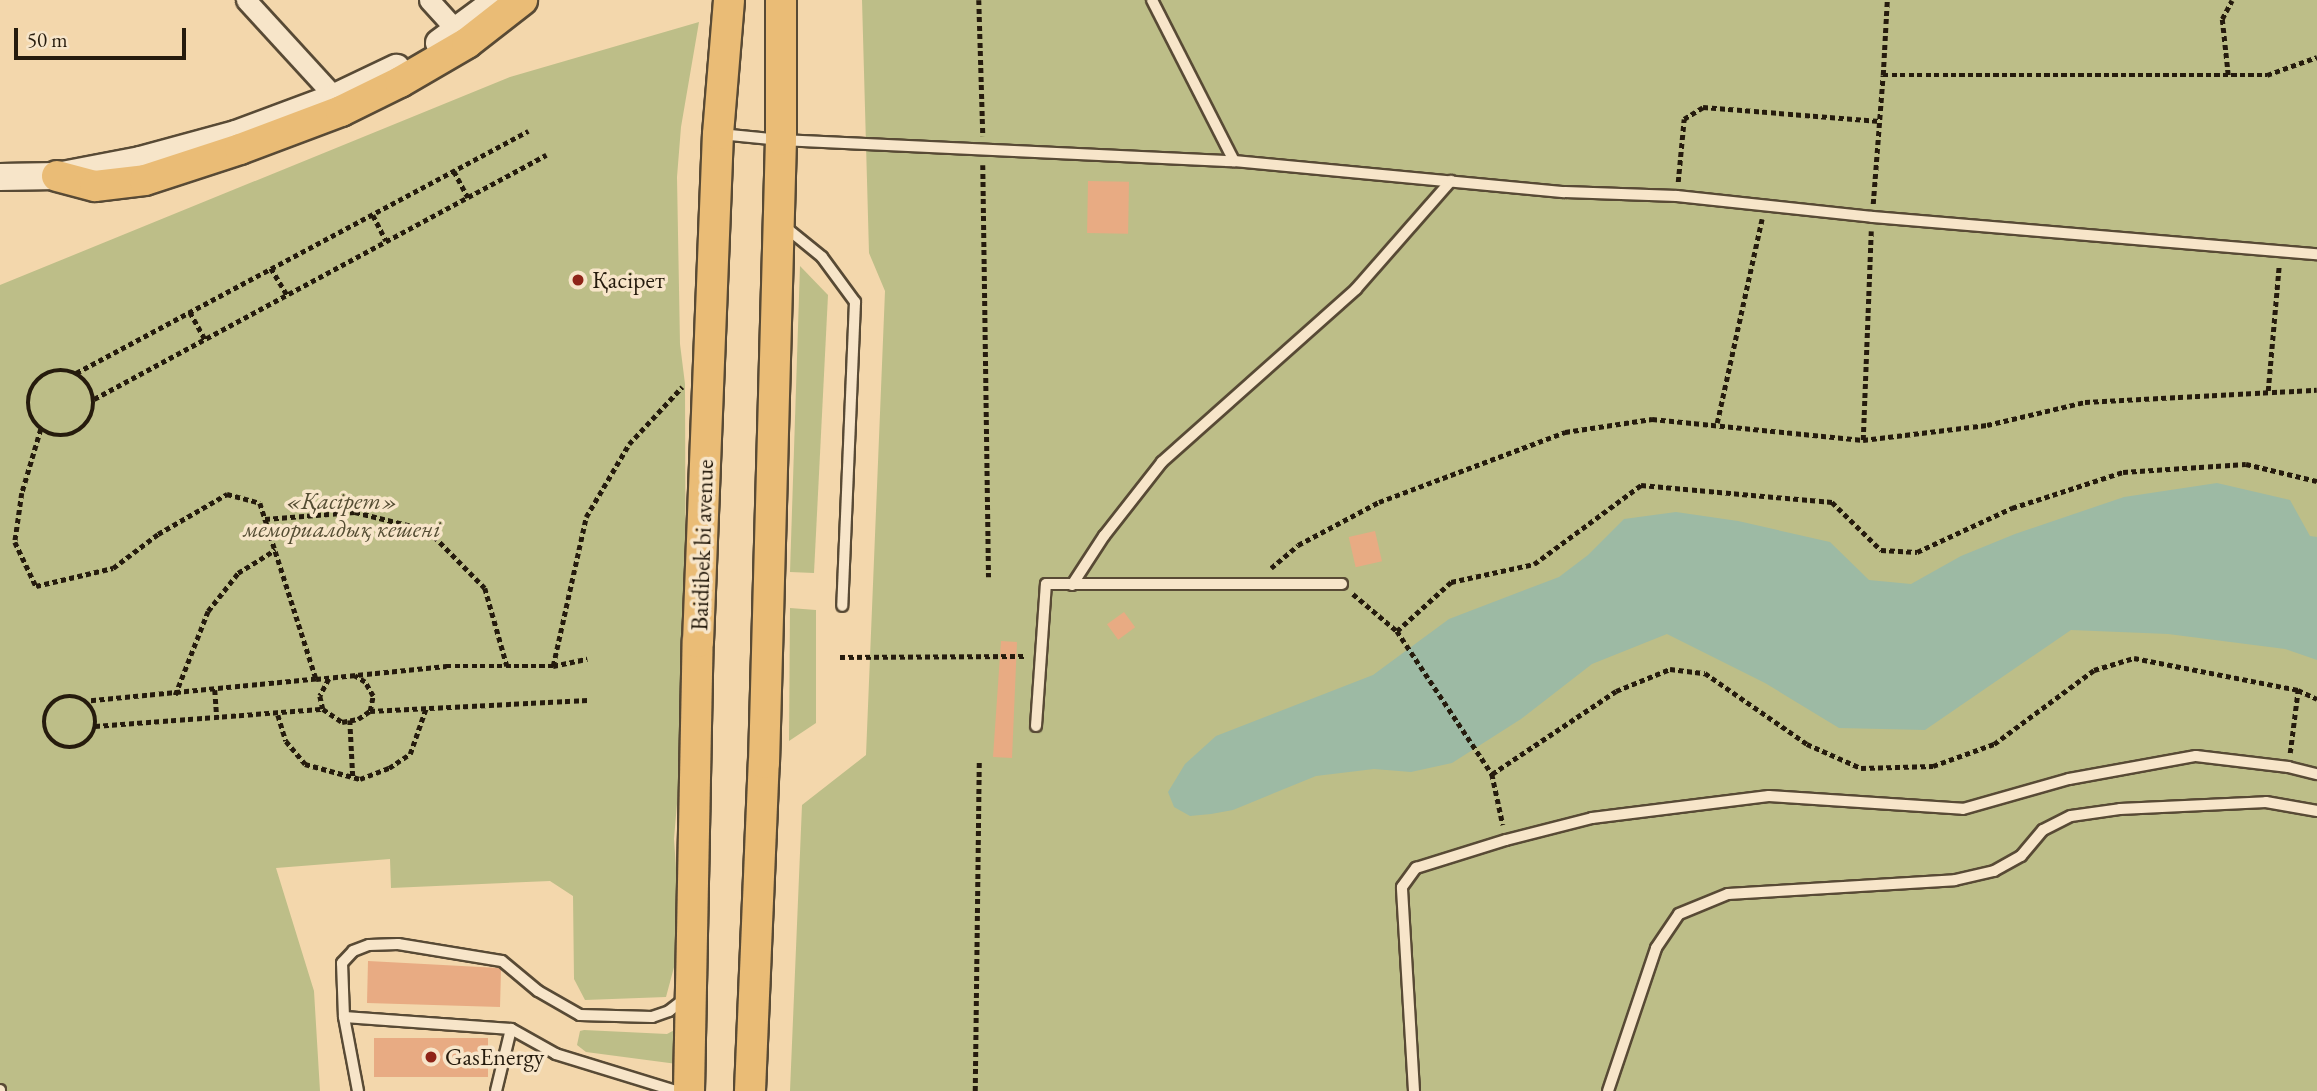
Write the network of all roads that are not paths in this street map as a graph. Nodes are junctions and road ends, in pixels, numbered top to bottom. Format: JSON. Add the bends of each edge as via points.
{"nodes":[{"id":1,"x":246,"y":0,"type":"edge"},
{"id":2,"x":429,"y":0,"type":"edge"},
{"id":3,"x":497,"y":0,"type":"edge"},
{"id":4,"x":522,"y":0,"type":"edge"},
{"id":5,"x":729,"y":0,"type":"edge"},
{"id":6,"x":781,"y":0,"type":"edge"},
{"id":7,"x":1152,"y":0,"type":"edge"},
{"id":8,"x":458,"y":32,"type":"junction"},
{"id":9,"x":335,"y":97,"type":"junction"},
{"id":10,"x":718,"y":134,"type":"junction"},
{"id":11,"x":781,"y":140,"type":"junction"},
{"id":12,"x":1234,"y":162,"type":"junction"},
{"id":13,"x":57,"y":176,"type":"junction"},
{"id":14,"x":0,"y":177,"type":"edge"},
{"id":15,"x":1451,"y":181,"type":"junction"},
{"id":16,"x":778,"y":222,"type":"junction"},
{"id":17,"x":2317,"y":254,"type":"edge"},
{"id":18,"x":1342,"y":584,"type":"road end"},
{"id":19,"x":1072,"y":585,"type":"junction"},
{"id":20,"x":842,"y":606,"type":"dead end"},
{"id":21,"x":1036,"y":726,"type":"dead end"},
{"id":22,"x":2317,"y":774,"type":"edge"},
{"id":23,"x":2317,"y":811,"type":"edge"},
{"id":24,"x":693,"y":993,"type":"junction"},
{"id":25,"x":344,"y":1017,"type":"junction"},
{"id":26,"x":511,"y":1030,"type":"junction"},
{"id":27,"x":358,"y":1091,"type":"edge"},
{"id":28,"x":496,"y":1091,"type":"edge"},
{"id":29,"x":676,"y":1091,"type":"edge"},
{"id":30,"x":689,"y":1091,"type":"edge"},
{"id":31,"x":750,"y":1091,"type":"edge"},
{"id":32,"x":1414,"y":1091,"type":"edge"},
{"id":33,"x":1608,"y":1091,"type":"edge"}],
"edges":[{"from":1,"to":9,"type":"street"},
{"from":2,"to":8,"type":"street"},
{"from":3,"to":8,"type":"main road"},
{"from":4,"to":13,"type":"main road","via":[[467,43],[341,111],[145,180],[95,186]]},
{"from":5,"to":10,"type":"main road","name":"Baidibek bi avenue"},
{"from":6,"to":11,"type":"main road"},
{"from":7,"to":12,"type":"lane"},
{"from":8,"to":9,"type":"main road"},
{"from":9,"to":13,"type":"main road","via":[[236,134]]},
{"from":10,"to":11,"type":"lane"},
{"from":10,"to":24,"type":"main road","name":"Baidibek bi avenue","via":[[698,642]]},
{"from":11,"to":12,"type":"lane"},
{"from":11,"to":16,"type":"main road"},
{"from":12,"to":15,"type":"lane"},
{"from":13,"to":14,"type":"main road"},
{"from":15,"to":17,"type":"lane","via":[[1677,196],[1872,218]]},
{"from":15,"to":19,"type":"lane","via":[[1356,289],[1162,462]]},
{"from":16,"to":20,"type":"lane","via":[[822,257],[855,302]]},
{"from":16,"to":31,"type":"main road"},
{"from":18,"to":19,"type":"lane"},
{"from":19,"to":21,"type":"lane","via":[[1046,584]]},
{"from":22,"to":32,"type":"lane","via":[[2196,756],[2069,779],[1963,808],[1769,796],[1592,818],[1416,868],[1402,887]]},
{"from":23,"to":33,"type":"lane","via":[[2266,802],[2120,808],[2071,816],[2043,830],[2021,856],[1994,871],[1968,877],[1728,894],[1679,914],[1656,948]]},
{"from":24,"to":25,"type":"lane","via":[[652,1017],[580,1015],[538,991],[502,961],[398,944],[353,951],[342,963]]},
{"from":24,"to":30,"type":"main road","name":"Baidibek bi avenue"},
{"from":25,"to":26,"type":"lane"},
{"from":25,"to":27,"type":"lane"},
{"from":26,"to":28,"type":"lane"},
{"from":26,"to":29,"type":"lane","via":[[556,1054]]}]}
